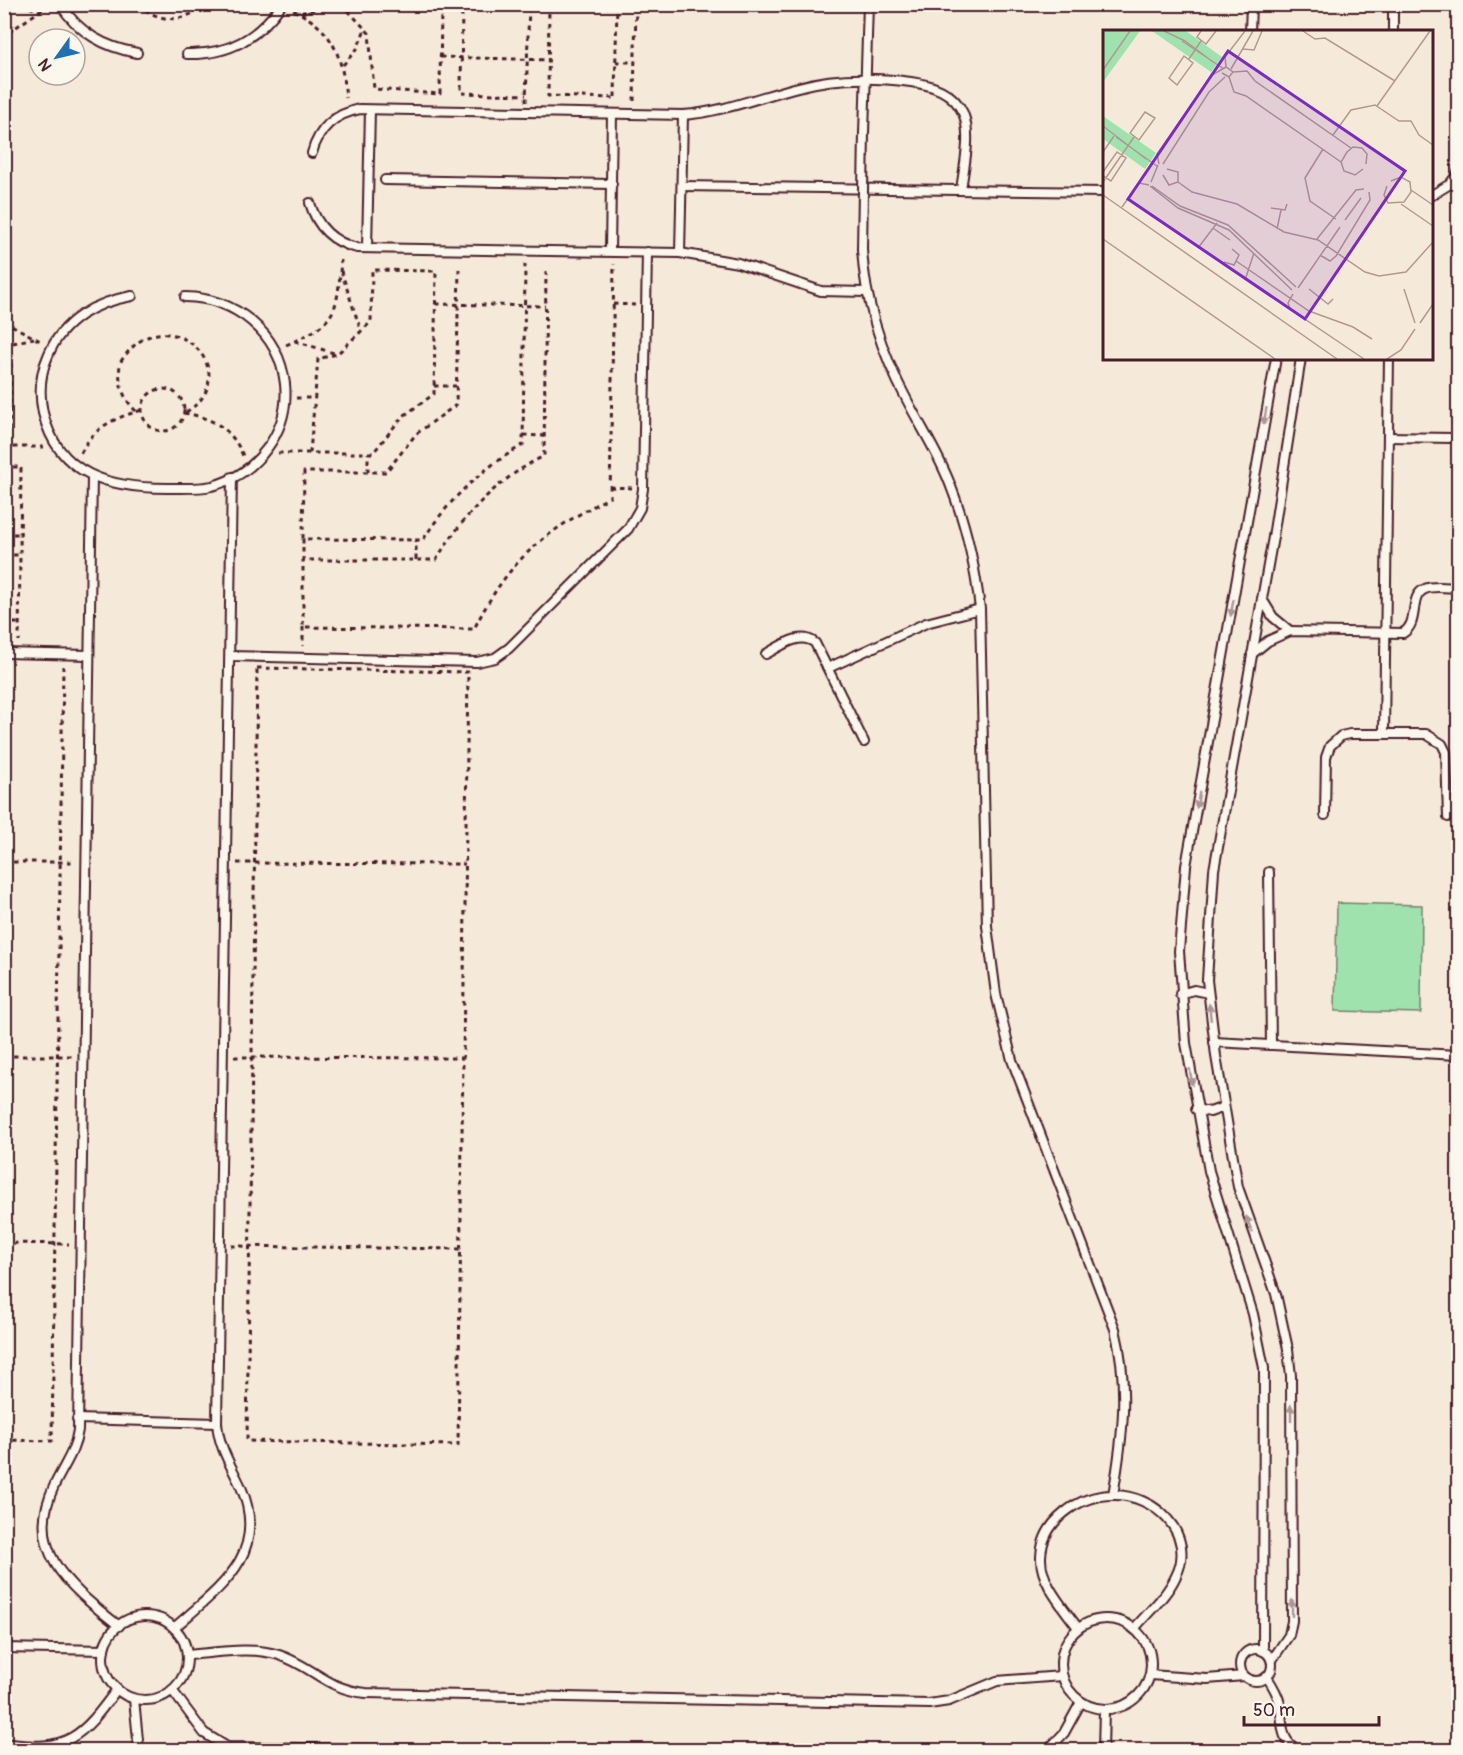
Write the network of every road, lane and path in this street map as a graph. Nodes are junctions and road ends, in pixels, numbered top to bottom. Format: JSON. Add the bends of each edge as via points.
{"nodes":[{"id":1,"x":21,"y":4,"type":"edge"},
{"id":2,"x":50,"y":4,"type":"edge"},
{"id":3,"x":60,"y":4,"type":"edge"},
{"id":4,"x":138,"y":4,"type":"edge"},
{"id":5,"x":205,"y":4,"type":"edge"},
{"id":6,"x":334,"y":4,"type":"edge"},
{"id":7,"x":342,"y":4,"type":"edge"},
{"id":8,"x":441,"y":4,"type":"edge"},
{"id":9,"x":462,"y":4,"type":"edge"},
{"id":10,"x":529,"y":4,"type":"edge"},
{"id":11,"x":549,"y":4,"type":"edge"},
{"id":12,"x":617,"y":4,"type":"edge"},
{"id":13,"x":636,"y":4,"type":"edge"},
{"id":14,"x":868,"y":4,"type":"edge"},
{"id":15,"x":1251,"y":4,"type":"edge"},
{"id":16,"x":1393,"y":4,"type":"edge"},
{"id":17,"x":282,"y":5,"type":"edge"},
{"id":18,"x":40,"y":11,"type":"junction"},
{"id":19,"x":300,"y":14,"type":"junction"},
{"id":20,"x":365,"y":29,"type":"junction"},
{"id":21,"x":1250,"y":30,"type":"edge"},
{"id":22,"x":1393,"y":30,"type":"edge"},
{"id":23,"x":4,"y":40,"type":"edge"},
{"id":24,"x":137,"y":53,"type":"dead end"},
{"id":25,"x":187,"y":54,"type":"dead end"},
{"id":26,"x":440,"y":57,"type":"junction"},
{"id":27,"x":462,"y":57,"type":"junction"},
{"id":28,"x":528,"y":60,"type":"junction"},
{"id":29,"x":548,"y":60,"type":"junction"},
{"id":30,"x":616,"y":62,"type":"junction"},
{"id":31,"x":635,"y":62,"type":"junction"},
{"id":32,"x":343,"y":66,"type":"junction"},
{"id":33,"x":866,"y":78,"type":"junction"},
{"id":34,"x":346,"y":98,"type":"dead end"},
{"id":35,"x":370,"y":110,"type":"junction"},
{"id":36,"x":612,"y":114,"type":"junction"},
{"id":37,"x":634,"y":115,"type":"junction"},
{"id":38,"x":683,"y":116,"type":"junction"},
{"id":39,"x":312,"y":153,"type":"dead end"},
{"id":40,"x":1458,"y":173,"type":"edge"},
{"id":41,"x":385,"y":180,"type":"dead end"},
{"id":42,"x":612,"y":184,"type":"junction"},
{"id":43,"x":682,"y":186,"type":"junction"},
{"id":44,"x":962,"y":190,"type":"junction"},
{"id":45,"x":1103,"y":192,"type":"edge"},
{"id":46,"x":1433,"y":194,"type":"edge"},
{"id":47,"x":310,"y":203,"type":"dead end"},
{"id":48,"x":367,"y":248,"type":"junction"},
{"id":49,"x":525,"y":250,"type":"junction"},
{"id":50,"x":612,"y":251,"type":"junction"},
{"id":51,"x":647,"y":252,"type":"junction"},
{"id":52,"x":680,"y":253,"type":"junction"},
{"id":53,"x":341,"y":260,"type":"dead end"},
{"id":54,"x":340,"y":268,"type":"junction"},
{"id":55,"x":459,"y":269,"type":"dead end"},
{"id":56,"x":546,"y":271,"type":"dead end"},
{"id":57,"x":866,"y":292,"type":"junction"},
{"id":58,"x":132,"y":296,"type":"dead end"},
{"id":59,"x":185,"y":297,"type":"dead end"},
{"id":60,"x":436,"y":303,"type":"junction"},
{"id":61,"x":458,"y":304,"type":"junction"},
{"id":62,"x":613,"y":304,"type":"junction"},
{"id":63,"x":524,"y":306,"type":"junction"},
{"id":64,"x":546,"y":306,"type":"junction"},
{"id":65,"x":646,"y":306,"type":"junction"},
{"id":66,"x":4,"y":321,"type":"edge"},
{"id":67,"x":362,"y":331,"type":"junction"},
{"id":68,"x":34,"y":338,"type":"junction"},
{"id":69,"x":295,"y":341,"type":"junction"},
{"id":70,"x":4,"y":345,"type":"edge"},
{"id":71,"x":51,"y":347,"type":"junction"},
{"id":72,"x":274,"y":350,"type":"junction"},
{"id":73,"x":338,"y":354,"type":"junction"},
{"id":74,"x":4,"y":358,"type":"edge"},
{"id":75,"x":1275,"y":360,"type":"edge"},
{"id":76,"x":1301,"y":360,"type":"edge"},
{"id":77,"x":1389,"y":360,"type":"edge"},
{"id":78,"x":434,"y":386,"type":"junction"},
{"id":79,"x":456,"y":386,"type":"junction"},
{"id":80,"x":285,"y":397,"type":"junction"},
{"id":81,"x":315,"y":398,"type":"junction"},
{"id":82,"x":142,"y":410,"type":"junction"},
{"id":83,"x":136,"y":411,"type":"junction"},
{"id":84,"x":184,"y":412,"type":"junction"},
{"id":85,"x":523,"y":435,"type":"junction"},
{"id":86,"x":544,"y":436,"type":"junction"},
{"id":87,"x":1388,"y":437,"type":"junction"},
{"id":88,"x":1452,"y":438,"type":"dead end"},
{"id":89,"x":7,"y":447,"type":"edge"},
{"id":90,"x":58,"y":447,"type":"junction"},
{"id":91,"x":368,"y":452,"type":"junction"},
{"id":92,"x":265,"y":453,"type":"junction"},
{"id":93,"x":310,"y":453,"type":"junction"},
{"id":94,"x":4,"y":466,"type":"edge"},
{"id":95,"x":76,"y":466,"type":"junction"},
{"id":96,"x":248,"y":469,"type":"junction"},
{"id":97,"x":368,"y":472,"type":"junction"},
{"id":98,"x":92,"y":477,"type":"junction"},
{"id":99,"x":232,"y":477,"type":"junction"},
{"id":100,"x":610,"y":487,"type":"junction"},
{"id":101,"x":643,"y":489,"type":"junction"},
{"id":102,"x":4,"y":534,"type":"edge"},
{"id":103,"x":20,"y":534,"type":"junction"},
{"id":104,"x":303,"y":539,"type":"junction"},
{"id":105,"x":416,"y":540,"type":"junction"},
{"id":106,"x":4,"y":555,"type":"edge"},
{"id":107,"x":20,"y":555,"type":"junction"},
{"id":108,"x":303,"y":560,"type":"junction"},
{"id":109,"x":416,"y":560,"type":"junction"},
{"id":110,"x":1458,"y":588,"type":"edge"},
{"id":111,"x":1262,"y":598,"type":"junction"},
{"id":112,"x":980,"y":609,"type":"junction"},
{"id":113,"x":4,"y":623,"type":"edge"},
{"id":114,"x":20,"y":623,"type":"junction"},
{"id":115,"x":303,"y":627,"type":"junction"},
{"id":116,"x":1290,"y":631,"type":"junction"},
{"id":117,"x":1385,"y":634,"type":"junction"},
{"id":118,"x":4,"y":654,"type":"edge"},
{"id":119,"x":19,"y":654,"type":"junction"},
{"id":120,"x":766,"y":654,"type":"dead end"},
{"id":121,"x":89,"y":655,"type":"junction"},
{"id":122,"x":1251,"y":655,"type":"junction"},
{"id":123,"x":230,"y":656,"type":"junction"},
{"id":124,"x":303,"y":658,"type":"junction"},
{"id":125,"x":52,"y":666,"type":"dead end"},
{"id":126,"x":828,"y":668,"type":"junction"},
{"id":127,"x":1384,"y":734,"type":"junction"},
{"id":128,"x":864,"y":742,"type":"dead end"},
{"id":129,"x":1325,"y":815,"type":"dead end"},
{"id":130,"x":1448,"y":817,"type":"dead end"},
{"id":131,"x":4,"y":862,"type":"edge"},
{"id":132,"x":61,"y":862,"type":"junction"},
{"id":133,"x":86,"y":862,"type":"junction"},
{"id":134,"x":226,"y":863,"type":"junction"},
{"id":135,"x":254,"y":863,"type":"junction"},
{"id":136,"x":465,"y":864,"type":"junction"},
{"id":137,"x":1269,"y":872,"type":"dead end"},
{"id":138,"x":1208,"y":993,"type":"junction"},
{"id":139,"x":1180,"y":994,"type":"junction"},
{"id":140,"x":1214,"y":1042,"type":"junction"},
{"id":141,"x":1271,"y":1045,"type":"junction"},
{"id":142,"x":1458,"y":1055,"type":"edge"},
{"id":143,"x":4,"y":1056,"type":"edge"},
{"id":144,"x":58,"y":1056,"type":"junction"},
{"id":145,"x":83,"y":1056,"type":"junction"},
{"id":146,"x":223,"y":1057,"type":"junction"},
{"id":147,"x":252,"y":1057,"type":"junction"},
{"id":148,"x":463,"y":1058,"type":"junction"},
{"id":149,"x":1224,"y":1107,"type":"junction"},
{"id":150,"x":1196,"y":1109,"type":"junction"},
{"id":151,"x":4,"y":1243,"type":"edge"},
{"id":152,"x":55,"y":1244,"type":"junction"},
{"id":153,"x":80,"y":1244,"type":"junction"},
{"id":154,"x":220,"y":1246,"type":"junction"},
{"id":155,"x":249,"y":1246,"type":"junction"},
{"id":156,"x":460,"y":1249,"type":"junction"},
{"id":157,"x":78,"y":1419,"type":"junction"},
{"id":158,"x":217,"y":1423,"type":"junction"},
{"id":159,"x":4,"y":1440,"type":"edge"},
{"id":160,"x":1113,"y":1494,"type":"junction"},
{"id":161,"x":119,"y":1626,"type":"junction"},
{"id":162,"x":174,"y":1628,"type":"junction"},
{"id":163,"x":1078,"y":1628,"type":"junction"},
{"id":164,"x":1134,"y":1629,"type":"junction"},
{"id":165,"x":4,"y":1648,"type":"edge"},
{"id":166,"x":104,"y":1650,"type":"junction"},
{"id":167,"x":1263,"y":1651,"type":"junction"},
{"id":168,"x":187,"y":1655,"type":"junction"},
{"id":169,"x":1272,"y":1660,"type":"junction"},
{"id":170,"x":1150,"y":1675,"type":"junction"},
{"id":171,"x":1062,"y":1676,"type":"junction"},
{"id":172,"x":1244,"y":1676,"type":"junction"},
{"id":173,"x":1267,"y":1677,"type":"junction"},
{"id":174,"x":117,"y":1689,"type":"junction"},
{"id":175,"x":172,"y":1690,"type":"junction"},
{"id":176,"x":134,"y":1699,"type":"junction"},
{"id":177,"x":1081,"y":1702,"type":"junction"},
{"id":178,"x":1104,"y":1710,"type":"junction"},
{"id":179,"x":4,"y":1743,"type":"edge"},
{"id":180,"x":139,"y":1750,"type":"edge"},
{"id":181,"x":453,"y":1750,"type":"edge"},
{"id":182,"x":1048,"y":1750,"type":"edge"},
{"id":183,"x":1103,"y":1750,"type":"edge"},
{"id":184,"x":1299,"y":1750,"type":"edge"}],
"edges":[{"from":1,"to":18,"type":"path"},
{"from":2,"to":18,"type":"path"},
{"from":3,"to":24,"type":"lane","via":[[88,35],[120,50]]},
{"from":4,"to":5,"type":"path","via":[[166,19],[186,17]]},
{"from":6,"to":19,"type":"path"},
{"from":7,"to":20,"type":"path"},
{"from":8,"to":26,"type":"path"},
{"from":9,"to":27,"type":"path"},
{"from":10,"to":28,"type":"path"},
{"from":11,"to":29,"type":"path"},
{"from":12,"to":30,"type":"path"},
{"from":13,"to":31,"type":"path"},
{"from":14,"to":33,"type":"lane"},
{"from":15,"to":21,"type":"lane"},
{"from":16,"to":22,"type":"lane"},
{"from":17,"to":19,"type":"path"},
{"from":17,"to":25,"type":"lane","via":[[267,24],[244,42],[216,53]]},
{"from":18,"to":23,"type":"path"},
{"from":19,"to":32,"type":"path","via":[[329,38]]},
{"from":20,"to":26,"type":"path","via":[[369,33],[374,89],[440,94]]},
{"from":20,"to":32,"type":"path","via":[[357,49]]},
{"from":26,"to":27,"type":"path"},
{"from":27,"to":28,"type":"path"},
{"from":27,"to":28,"type":"path","via":[[461,93],[526,95]]},
{"from":28,"to":29,"type":"path"},
{"from":29,"to":30,"type":"path","via":[[548,96],[615,98]]},
{"from":30,"to":31,"type":"path"},
{"from":31,"to":37,"type":"path"},
{"from":32,"to":34,"type":"path"},
{"from":33,"to":38,"type":"lane","via":[[817,82],[730,108]]},
{"from":33,"to":44,"type":"lane","via":[[930,85],[957,103],[967,133]]},
{"from":33,"to":57,"type":"lane","bridge":true,"via":[[862,249]]},
{"from":35,"to":36,"type":"lane"},
{"from":35,"to":39,"type":"lane","via":[[348,112],[328,123]]},
{"from":35,"to":48,"type":"lane"},
{"from":36,"to":37,"type":"lane"},
{"from":36,"to":42,"type":"lane"},
{"from":37,"to":38,"type":"lane"},
{"from":38,"to":43,"type":"lane"},
{"from":40,"to":46,"type":"lane","via":[[1450,184]]},
{"from":41,"to":42,"type":"lane"},
{"from":42,"to":50,"type":"lane"},
{"from":43,"to":44,"type":"lane"},
{"from":43,"to":52,"type":"lane"},
{"from":44,"to":45,"type":"lane"},
{"from":47,"to":48,"type":"lane","via":[[327,234],[346,245]]},
{"from":48,"to":49,"type":"lane"},
{"from":49,"to":50,"type":"lane"},
{"from":49,"to":63,"type":"path"},
{"from":50,"to":51,"type":"lane"},
{"from":50,"to":62,"type":"path"},
{"from":51,"to":52,"type":"lane"},
{"from":51,"to":65,"type":"lane"},
{"from":52,"to":57,"type":"lane","via":[[738,263],[821,291]]},
{"from":53,"to":54,"type":"path"},
{"from":54,"to":67,"type":"path"},
{"from":54,"to":69,"type":"path","via":[[338,301],[332,315],[319,329]]},
{"from":55,"to":61,"type":"path"},
{"from":56,"to":64,"type":"path"},
{"from":57,"to":112,"type":"lane","via":[[896,379],[950,484],[970,545]]},
{"from":58,"to":71,"type":"lane","via":[[100,303],[85,311],[60,333]]},
{"from":59,"to":72,"type":"lane","via":[[201,297],[231,306],[256,324]]},
{"from":60,"to":61,"type":"path"},
{"from":60,"to":67,"type":"path","via":[[436,271],[372,270],[371,322]]},
{"from":60,"to":78,"type":"path"},
{"from":61,"to":63,"type":"path"},
{"from":61,"to":79,"type":"path"},
{"from":62,"to":65,"type":"path"},
{"from":62,"to":100,"type":"path"},
{"from":63,"to":64,"type":"path"},
{"from":63,"to":85,"type":"path"},
{"from":64,"to":86,"type":"path"},
{"from":65,"to":101,"type":"lane"},
{"from":66,"to":68,"type":"path"},
{"from":67,"to":73,"type":"path"},
{"from":68,"to":70,"type":"path"},
{"from":68,"to":71,"type":"path"},
{"from":69,"to":72,"type":"path"},
{"from":69,"to":73,"type":"path"},
{"from":71,"to":90,"type":"lane","via":[[43,371],[41,397],[46,422]]},
{"from":72,"to":80,"type":"lane"},
{"from":73,"to":81,"type":"path","via":[[318,359]]},
{"from":74,"to":89,"type":"path","via":[[11,363]]},
{"from":75,"to":139,"type":"lane","one_way":true,"via":[[1186,866],[1180,908]]},
{"from":76,"to":111,"type":"lane"},
{"from":77,"to":87,"type":"lane"},
{"from":78,"to":79,"type":"path"},
{"from":78,"to":91,"type":"path","via":[[434,394],[402,417],[372,453]]},
{"from":79,"to":97,"type":"path","via":[[456,405],[416,434],[386,472]]},
{"from":80,"to":81,"type":"path"},
{"from":80,"to":92,"type":"lane","via":[[278,431]]},
{"from":81,"to":93,"type":"path"},
{"from":82,"to":83,"type":"path"},
{"from":82,"to":84,"type":"path","via":[[147,422],[159,430],[178,425]]},
{"from":82,"to":84,"type":"path","via":[[154,391],[168,389],[181,398]]},
{"from":83,"to":84,"type":"path","via":[[123,394],[120,363],[142,339],[171,333],[198,348],[205,356],[209,372],[203,396]]},
{"from":83,"to":95,"type":"path","via":[[98,428],[84,445]]},
{"from":84,"to":96,"type":"path","via":[[207,417],[228,431]]},
{"from":85,"to":86,"type":"path"},
{"from":85,"to":105,"type":"path","via":[[523,445],[472,480],[423,540]]},
{"from":86,"to":109,"type":"path","via":[[544,456],[510,475],[479,501],[436,560]]},
{"from":87,"to":88,"type":"lane"},
{"from":87,"to":117,"type":"lane"},
{"from":89,"to":90,"type":"path"},
{"from":90,"to":95,"type":"lane"},
{"from":91,"to":93,"type":"path"},
{"from":91,"to":97,"type":"path"},
{"from":92,"to":93,"type":"path"},
{"from":92,"to":96,"type":"lane"},
{"from":94,"to":103,"type":"path","via":[[21,467]]},
{"from":95,"to":98,"type":"lane"},
{"from":96,"to":99,"type":"lane"},
{"from":97,"to":104,"type":"path","via":[[304,472]]},
{"from":98,"to":99,"type":"lane","via":[[137,488],[212,486]]},
{"from":98,"to":121,"type":"lane"},
{"from":99,"to":123,"type":"lane"},
{"from":100,"to":101,"type":"path"},
{"from":100,"to":115,"type":"path","via":[[610,497],[562,523],[523,556],[494,592],[474,629]]},
{"from":101,"to":124,"type":"lane","via":[[640,508],[628,529],[495,658],[477,662]]},
{"from":102,"to":103,"type":"path"},
{"from":103,"to":107,"type":"path"},
{"from":104,"to":105,"type":"path"},
{"from":104,"to":108,"type":"path"},
{"from":105,"to":109,"type":"path"},
{"from":106,"to":107,"type":"path"},
{"from":107,"to":114,"type":"path"},
{"from":108,"to":109,"type":"path"},
{"from":108,"to":115,"type":"path"},
{"from":110,"to":117,"type":"lane","via":[[1424,589],[1417,598],[1411,627],[1398,635]]},
{"from":111,"to":116,"type":"lane","via":[[1273,617]]},
{"from":111,"to":122,"type":"lane"},
{"from":112,"to":126,"type":"lane","via":[[926,623]]},
{"from":112,"to":160,"type":"lane","via":[[987,926],[996,994],[1012,1060],[1118,1339],[1125,1413]]},
{"from":113,"to":114,"type":"path"},
{"from":114,"to":119,"type":"path"},
{"from":115,"to":124,"type":"path"},
{"from":116,"to":117,"type":"lane"},
{"from":116,"to":122,"type":"lane","via":[[1268,641]]},
{"from":117,"to":127,"type":"lane"},
{"from":118,"to":119,"type":"lane"},
{"from":119,"to":121,"type":"lane"},
{"from":120,"to":126,"type":"lane","via":[[798,638],[807,638],[818,646]]},
{"from":121,"to":133,"type":"lane"},
{"from":122,"to":138,"type":"lane","via":[[1214,870]]},
{"from":123,"to":124,"type":"lane"},
{"from":123,"to":134,"type":"lane"},
{"from":125,"to":132,"type":"path","via":[[64,666]]},
{"from":126,"to":128,"type":"lane"},
{"from":127,"to":129,"type":"lane","via":[[1341,736],[1330,746],[1326,757]]},
{"from":127,"to":130,"type":"lane","via":[[1426,734],[1442,744],[1448,761]]},
{"from":131,"to":132,"type":"path"},
{"from":132,"to":133,"type":"path"},
{"from":132,"to":144,"type":"path"},
{"from":133,"to":145,"type":"lane"},
{"from":134,"to":135,"type":"path"},
{"from":134,"to":146,"type":"lane"},
{"from":135,"to":136,"type":"path"},
{"from":135,"to":136,"type":"path","via":[[257,669],[468,672]]},
{"from":135,"to":147,"type":"path"},
{"from":136,"to":148,"type":"path"},
{"from":137,"to":141,"type":"lane"},
{"from":138,"to":139,"type":"lane","via":[[1194,990]]},
{"from":140,"to":138,"type":"lane","one_way":true},
{"from":139,"to":150,"type":"lane","one_way":true},
{"from":140,"to":141,"type":"lane"},
{"from":140,"to":149,"type":"lane"},
{"from":141,"to":142,"type":"lane"},
{"from":143,"to":144,"type":"path"},
{"from":144,"to":145,"type":"path"},
{"from":144,"to":152,"type":"path"},
{"from":145,"to":153,"type":"lane"},
{"from":146,"to":147,"type":"path"},
{"from":146,"to":154,"type":"lane"},
{"from":147,"to":148,"type":"path"},
{"from":147,"to":155,"type":"path"},
{"from":148,"to":156,"type":"path"},
{"from":149,"to":150,"type":"lane","via":[[1210,1112]]},
{"from":169,"to":149,"type":"lane","one_way":true,"via":[[1289,1635],[1292,1621],[1291,1376],[1276,1294],[1238,1187]]},
{"from":150,"to":167,"type":"lane","via":[[1217,1200],[1254,1314],[1264,1368]]},
{"from":151,"to":152,"type":"path"},
{"from":152,"to":153,"type":"path"},
{"from":152,"to":159,"type":"path","via":[[52,1441]]},
{"from":153,"to":157,"type":"lane"},
{"from":154,"to":155,"type":"path"},
{"from":154,"to":158,"type":"lane"},
{"from":155,"to":156,"type":"path"},
{"from":155,"to":156,"type":"path","via":[[247,1441],[458,1445]]},
{"from":157,"to":158,"type":"lane"},
{"from":157,"to":161,"type":"lane","via":[[74,1450],[49,1497],[48,1545],[70,1587]]},
{"from":158,"to":162,"type":"lane","via":[[220,1445],[245,1497],[248,1537],[233,1573]]},
{"from":160,"to":163,"type":"lane","via":[[1072,1508],[1055,1520],[1044,1538],[1044,1578]]},
{"from":160,"to":164,"type":"lane","via":[[1152,1505],[1173,1523],[1180,1539],[1177,1575]]},
{"from":161,"to":162,"type":"lane","via":[[147,1616]]},
{"from":161,"to":166,"type":"lane"},
{"from":162,"to":168,"type":"lane"},
{"from":163,"to":164,"type":"lane","via":[[1106,1619]]},
{"from":163,"to":171,"type":"lane","via":[[1061,1655]]},
{"from":164,"to":170,"type":"lane","via":[[1150,1655]]},
{"from":165,"to":166,"type":"lane"},
{"from":166,"to":174,"type":"lane","via":[[105,1671]]},
{"from":167,"to":169,"type":"lane"},
{"from":167,"to":172,"type":"lane","via":[[1251,1650],[1242,1658]]},
{"from":168,"to":171,"type":"lane","via":[[268,1652],[291,1660],[331,1685],[366,1693],[929,1704],[949,1701],[997,1681]]},
{"from":168,"to":175,"type":"lane","via":[[184,1674]]},
{"from":169,"to":173,"type":"lane"},
{"from":170,"to":172,"type":"lane","via":[[1208,1679]]},
{"from":170,"to":178,"type":"lane","via":[[1133,1701]]},
{"from":171,"to":177,"type":"lane","via":[[1069,1691]]},
{"from":172,"to":173,"type":"lane","via":[[1255,1682]]},
{"from":173,"to":184,"type":"lane","via":[[1277,1694],[1284,1737]]},
{"from":174,"to":176,"type":"lane"},
{"from":174,"to":179,"type":"lane","via":[[93,1722],[73,1738],[49,1745]]},
{"from":175,"to":176,"type":"lane","via":[[154,1699]]},
{"from":175,"to":181,"type":"lane","via":[[204,1733],[227,1746]]},
{"from":176,"to":180,"type":"lane"},
{"from":177,"to":178,"type":"lane"},
{"from":177,"to":182,"type":"lane","via":[[1064,1733]]},
{"from":178,"to":183,"type":"lane"}]}
